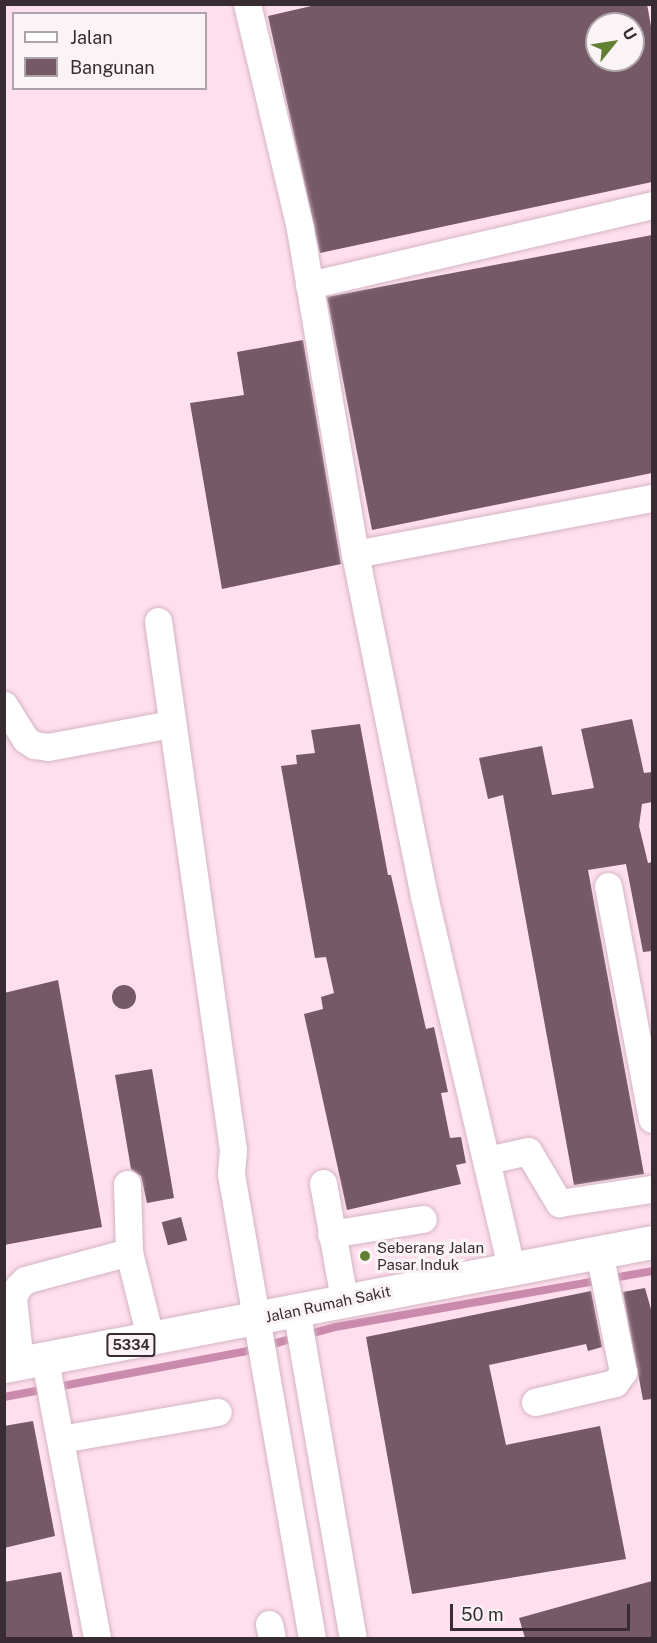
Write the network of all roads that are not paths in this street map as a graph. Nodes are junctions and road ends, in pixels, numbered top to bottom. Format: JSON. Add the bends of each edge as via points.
{"nodes":[{"id":1,"x":247,"y":4,"type":"edge"},
{"id":2,"x":652,"y":205,"type":"edge"},
{"id":3,"x":309,"y":285,"type":"junction"},
{"id":4,"x":652,"y":498,"type":"edge"},
{"id":5,"x":355,"y":554,"type":"junction"},
{"id":6,"x":158,"y":621,"type":"dead end"},
{"id":7,"x":4,"y":705,"type":"edge"},
{"id":8,"x":171,"y":723,"type":"junction"},
{"id":9,"x":608,"y":886,"type":"dead end"},
{"id":10,"x":652,"y":1120,"type":"edge"},
{"id":11,"x":488,"y":1160,"type":"junction"},
{"id":12,"x":323,"y":1183,"type":"dead end"},
{"id":13,"x":127,"y":1184,"type":"dead end"},
{"id":14,"x":652,"y":1189,"type":"edge"},
{"id":15,"x":423,"y":1219,"type":"dead end"},
{"id":16,"x":331,"y":1234,"type":"junction"},
{"id":17,"x":652,"y":1242,"type":"edge"},
{"id":18,"x":129,"y":1252,"type":"junction"},
{"id":19,"x":512,"y":1268,"type":"junction"},
{"id":20,"x":603,"y":1270,"type":"junction"},
{"id":21,"x":344,"y":1299,"type":"junction"},
{"id":22,"x":300,"y":1331,"type":"junction"},
{"id":23,"x":261,"y":1340,"type":"junction"},
{"id":24,"x":151,"y":1341,"type":"junction"},
{"id":25,"x":34,"y":1372,"type":"edge"},
{"id":26,"x":535,"y":1402,"type":"dead end"},
{"id":27,"x":218,"y":1412,"type":"dead end"},
{"id":28,"x":61,"y":1439,"type":"junction"},
{"id":29,"x":97,"y":1638,"type":"edge"},
{"id":30,"x":312,"y":1638,"type":"edge"},
{"id":31,"x":353,"y":1638,"type":"edge"}],
"edges":[{"from":1,"to":3,"type":"street"},
{"from":2,"to":3,"type":"street"},
{"from":3,"to":5,"type":"street"},
{"from":4,"to":5,"type":"street"},
{"from":5,"to":11,"type":"street","via":[[424,896]]},
{"from":6,"to":8,"type":"street"},
{"from":7,"to":8,"type":"street","via":[[25,739],[34,746],[48,747]]},
{"from":8,"to":23,"type":"street","via":[[233,1149],[231,1174]]},
{"from":9,"to":10,"type":"street"},
{"from":11,"to":14,"type":"street","via":[[528,1151],[559,1203]]},
{"from":11,"to":19,"type":"street"},
{"from":12,"to":16,"type":"street"},
{"from":13,"to":18,"type":"street"},
{"from":15,"to":16,"type":"street"},
{"from":16,"to":21,"type":"street"},
{"from":17,"to":20,"type":"main road","name":"Jalan Rumah Sakit","number":"5334"},
{"from":18,"to":24,"type":"street"},
{"from":18,"to":25,"type":"street","via":[[25,1280],[18,1287],[12,1297]]},
{"from":19,"to":20,"type":"main road","name":"Jalan Rumah Sakit","number":"5334"},
{"from":19,"to":21,"type":"main road","name":"Jalan Rumah Sakit","number":"5334"},
{"from":20,"to":26,"type":"street","via":[[623,1372],[615,1383]]},
{"from":21,"to":22,"type":"main road","name":"Jalan Rumah Sakit","number":"5334"},
{"from":22,"to":23,"type":"main road","name":"Jalan Rumah Sakit","number":"5334"},
{"from":22,"to":31,"type":"street"},
{"from":23,"to":24,"type":"main road","name":"Jalan Rumah Sakit","number":"5334"},
{"from":23,"to":30,"type":"street"},
{"from":24,"to":25,"type":"main road","name":"Jalan Rumah Sakit","number":"5334"},
{"from":25,"to":28,"type":"street"},
{"from":27,"to":28,"type":"street"},
{"from":28,"to":29,"type":"street"}]}
